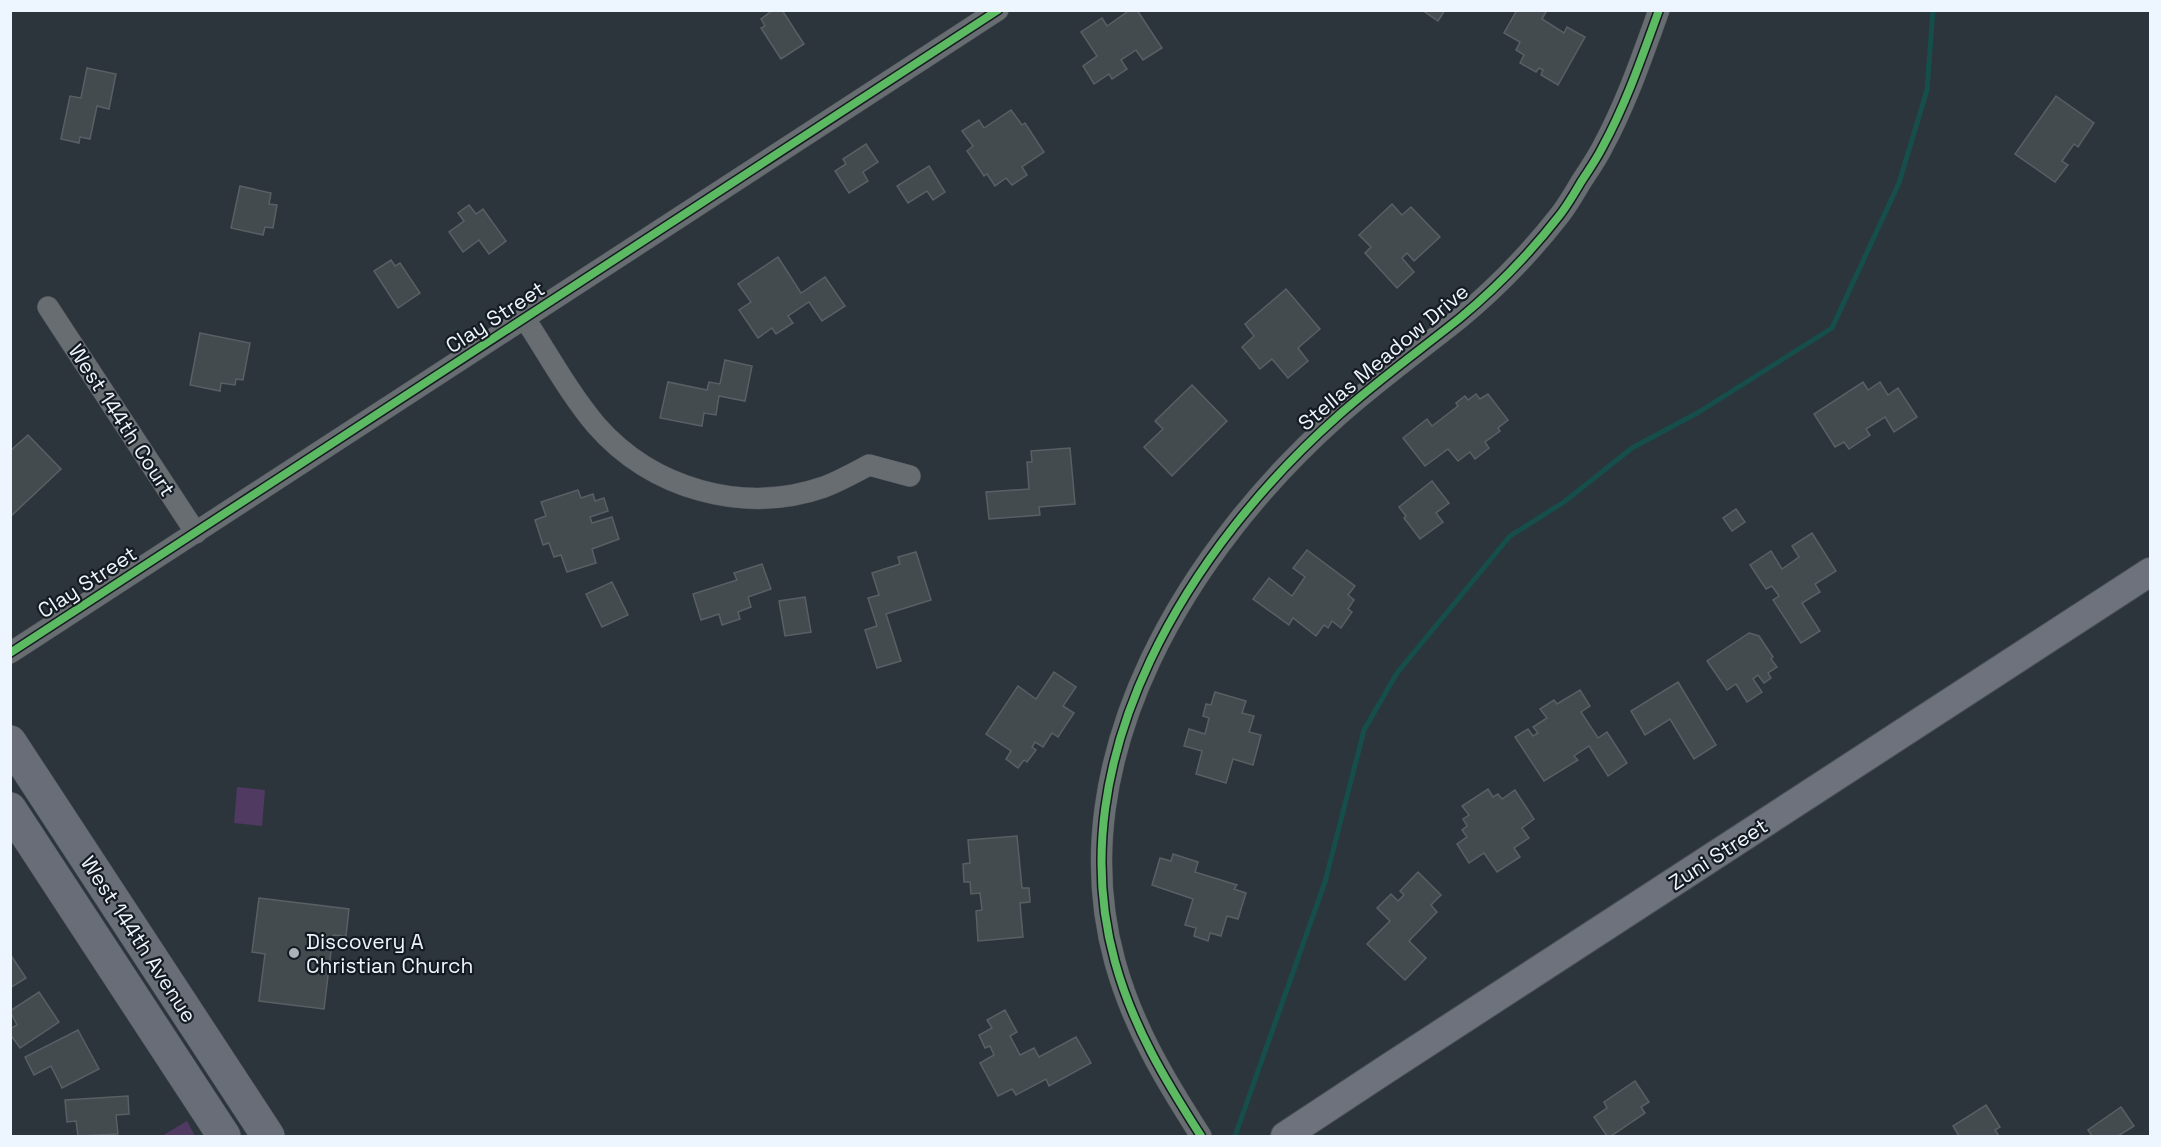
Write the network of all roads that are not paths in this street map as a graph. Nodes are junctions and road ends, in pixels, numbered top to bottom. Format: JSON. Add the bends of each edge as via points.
{"nodes":[{"id":1,"x":998,"y":10,"type":"edge"},
{"id":2,"x":1659,"y":10,"type":"edge"},
{"id":3,"x":48,"y":307,"type":"dead end"},
{"id":4,"x":525,"y":319,"type":"junction"},
{"id":5,"x":910,"y":476,"type":"dead end"},
{"id":6,"x":196,"y":533,"type":"junction"},
{"id":7,"x":2151,"y":572,"type":"edge"},
{"id":8,"x":10,"y":653,"type":"edge"},
{"id":9,"x":10,"y":742,"type":"edge"},
{"id":10,"x":10,"y":809,"type":"edge"},
{"id":11,"x":224,"y":1137,"type":"edge"},
{"id":12,"x":268,"y":1137,"type":"edge"},
{"id":13,"x":1201,"y":1137,"type":"edge"},
{"id":14,"x":1285,"y":1137,"type":"edge"}],
"edges":[{"from":1,"to":4,"type":"street","name":"Clay Street"},
{"from":2,"to":13,"type":"street","name":"Stellas Meadow Drive","via":[[1602,148],[1562,213],[1526,256],[1463,315],[1338,415],[1267,486],[1213,555],[1185,599],[1149,662],[1127,713],[1101,835],[1107,926],[1115,962],[1140,1032]]},
{"from":3,"to":6,"type":"street","name":"West 144th Court"},
{"from":4,"to":5,"type":"street","via":[[596,424],[632,459],[676,483],[750,499],[816,489],[869,465]]},
{"from":4,"to":6,"type":"street","name":"Clay Street"},
{"from":6,"to":8,"type":"street","name":"Clay Street"},
{"from":7,"to":14,"type":"street","name":"Zuni Street"},
{"from":9,"to":12,"type":"main road","name":"West 144th Avenue"},
{"from":10,"to":11,"type":"main road","name":"West 144th Avenue"}]}
